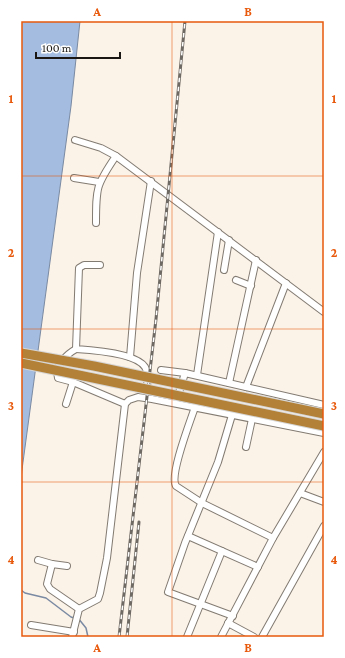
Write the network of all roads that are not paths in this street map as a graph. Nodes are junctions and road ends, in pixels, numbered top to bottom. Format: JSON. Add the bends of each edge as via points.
{"nodes":[{"id":1,"x":75,"y":140,"type":"dead end"},
{"id":2,"x":116,"y":156,"type":"junction"},
{"id":3,"x":74,"y":178,"type":"dead end"},
{"id":4,"x":151,"y":181,"type":"junction"},
{"id":5,"x":99,"y":182,"type":"junction"},
{"id":6,"x":96,"y":223,"type":"dead end"},
{"id":7,"x":218,"y":232,"type":"junction"},
{"id":8,"x":230,"y":240,"type":"junction"},
{"id":9,"x":256,"y":260,"type":"junction"},
{"id":10,"x":100,"y":265,"type":"dead end"},
{"id":11,"x":224,"y":270,"type":"dead end"},
{"id":12,"x":236,"y":280,"type":"dead end"},
{"id":13,"x":286,"y":283,"type":"junction"},
{"id":14,"x":251,"y":286,"type":"junction"},
{"id":15,"x":324,"y":312,"type":"edge"},
{"id":16,"x":76,"y":349,"type":"junction"},
{"id":17,"x":21,"y":353,"type":"edge"},
{"id":18,"x":130,"y":357,"type":"junction"},
{"id":19,"x":21,"y":363,"type":"edge"},
{"id":20,"x":161,"y":370,"type":"dead end"},
{"id":21,"x":185,"y":373,"type":"junction"},
{"id":22,"x":197,"y":376,"type":"junction"},
{"id":23,"x":73,"y":382,"type":"junction"},
{"id":24,"x":229,"y":383,"type":"junction"},
{"id":25,"x":246,"y":387,"type":"junction"},
{"id":26,"x":147,"y":398,"type":"junction"},
{"id":27,"x":66,"y":404,"type":"dead end"},
{"id":28,"x":125,"y":404,"type":"junction"},
{"id":29,"x":175,"y":404,"type":"junction"},
{"id":30,"x":324,"y":405,"type":"edge"},
{"id":31,"x":195,"y":407,"type":"junction"},
{"id":32,"x":324,"y":414,"type":"edge"},
{"id":33,"x":232,"y":415,"type":"junction"},
{"id":34,"x":252,"y":419,"type":"junction"},
{"id":35,"x":324,"y":426,"type":"edge"},
{"id":36,"x":324,"y":433,"type":"edge"},
{"id":37,"x":246,"y":447,"type":"dead end"},
{"id":38,"x":324,"y":452,"type":"edge"},
{"id":39,"x":300,"y":493,"type":"junction"},
{"id":40,"x":324,"y":502,"type":"edge"},
{"id":41,"x":202,"y":503,"type":"junction"},
{"id":42,"x":324,"y":526,"type":"edge"},
{"id":43,"x":188,"y":536,"type":"junction"},
{"id":44,"x":273,"y":538,"type":"junction"},
{"id":45,"x":222,"y":551,"type":"junction"},
{"id":46,"x":38,"y":560,"type":"dead end"},
{"id":47,"x":52,"y":564,"type":"junction"},
{"id":48,"x":67,"y":566,"type":"dead end"},
{"id":49,"x":258,"y":567,"type":"junction"},
{"id":50,"x":201,"y":603,"type":"junction"},
{"id":51,"x":78,"y":612,"type":"junction"},
{"id":52,"x":233,"y":616,"type":"junction"},
{"id":53,"x":228,"y":623,"type":"junction"},
{"id":54,"x":31,"y":625,"type":"dead end"},
{"id":55,"x":73,"y":635,"type":"edge"},
{"id":56,"x":187,"y":637,"type":"edge"},
{"id":57,"x":221,"y":637,"type":"edge"},
{"id":58,"x":254,"y":637,"type":"edge"},
{"id":59,"x":262,"y":637,"type":"edge"}],
"edges":[{"from":1,"to":2,"type":"street"},
{"from":2,"to":4,"type":"street"},
{"from":2,"to":5,"type":"street"},
{"from":3,"to":5,"type":"street"},
{"from":4,"to":7,"type":"street"},
{"from":4,"to":18,"type":"street","via":[[137,273]]},
{"from":5,"to":6,"type":"street","via":[[96,192]]},
{"from":7,"to":8,"type":"street"},
{"from":7,"to":22,"type":"street"},
{"from":8,"to":9,"type":"street"},
{"from":8,"to":11,"type":"street"},
{"from":9,"to":13,"type":"street"},
{"from":9,"to":14,"type":"street"},
{"from":10,"to":16,"type":"street","via":[[84,265],[79,268]]},
{"from":12,"to":14,"type":"street"},
{"from":13,"to":15,"type":"street"},
{"from":13,"to":25,"type":"street"},
{"from":14,"to":24,"type":"street"},
{"from":16,"to":18,"type":"street"},
{"from":16,"to":23,"type":"street","via":[[66,356],[57,373],[58,378]]},
{"from":17,"to":32,"type":"highway","bridge":true},
{"from":18,"to":26,"type":"street","via":[[142,364],[146,370]]},
{"from":19,"to":35,"type":"highway","bridge":true},
{"from":20,"to":21,"type":"street"},
{"from":21,"to":22,"type":"street"},
{"from":21,"to":29,"type":"street"},
{"from":22,"to":24,"type":"street"},
{"from":23,"to":27,"type":"street"},
{"from":23,"to":28,"type":"street"},
{"from":24,"to":25,"type":"street"},
{"from":25,"to":30,"type":"street"},
{"from":26,"to":28,"type":"street","via":[[133,398]]},
{"from":26,"to":29,"type":"street"},
{"from":28,"to":51,"type":"street","via":[[107,558],[100,593],[98,599]]},
{"from":29,"to":31,"type":"street"},
{"from":31,"to":33,"type":"street"},
{"from":31,"to":41,"type":"street","via":[[173,478],[176,486]]},
{"from":33,"to":34,"type":"street"},
{"from":33,"to":41,"type":"street"},
{"from":34,"to":36,"type":"street"},
{"from":34,"to":37,"type":"street"},
{"from":38,"to":39,"type":"street"},
{"from":39,"to":40,"type":"street"},
{"from":39,"to":44,"type":"street"},
{"from":41,"to":43,"type":"street"},
{"from":41,"to":44,"type":"street"},
{"from":42,"to":59,"type":"street"},
{"from":43,"to":45,"type":"street"},
{"from":43,"to":50,"type":"street","via":[[168,592]]},
{"from":44,"to":49,"type":"street"},
{"from":45,"to":49,"type":"street"},
{"from":45,"to":50,"type":"street"},
{"from":46,"to":47,"type":"street"},
{"from":47,"to":48,"type":"street"},
{"from":47,"to":51,"type":"street","via":[[47,580],[48,587]]},
{"from":49,"to":52,"type":"street"},
{"from":50,"to":52,"type":"street"},
{"from":50,"to":56,"type":"street"},
{"from":51,"to":55,"type":"street"},
{"from":52,"to":53,"type":"street"},
{"from":53,"to":57,"type":"street"},
{"from":53,"to":58,"type":"street"},
{"from":54,"to":55,"type":"street"}]}
